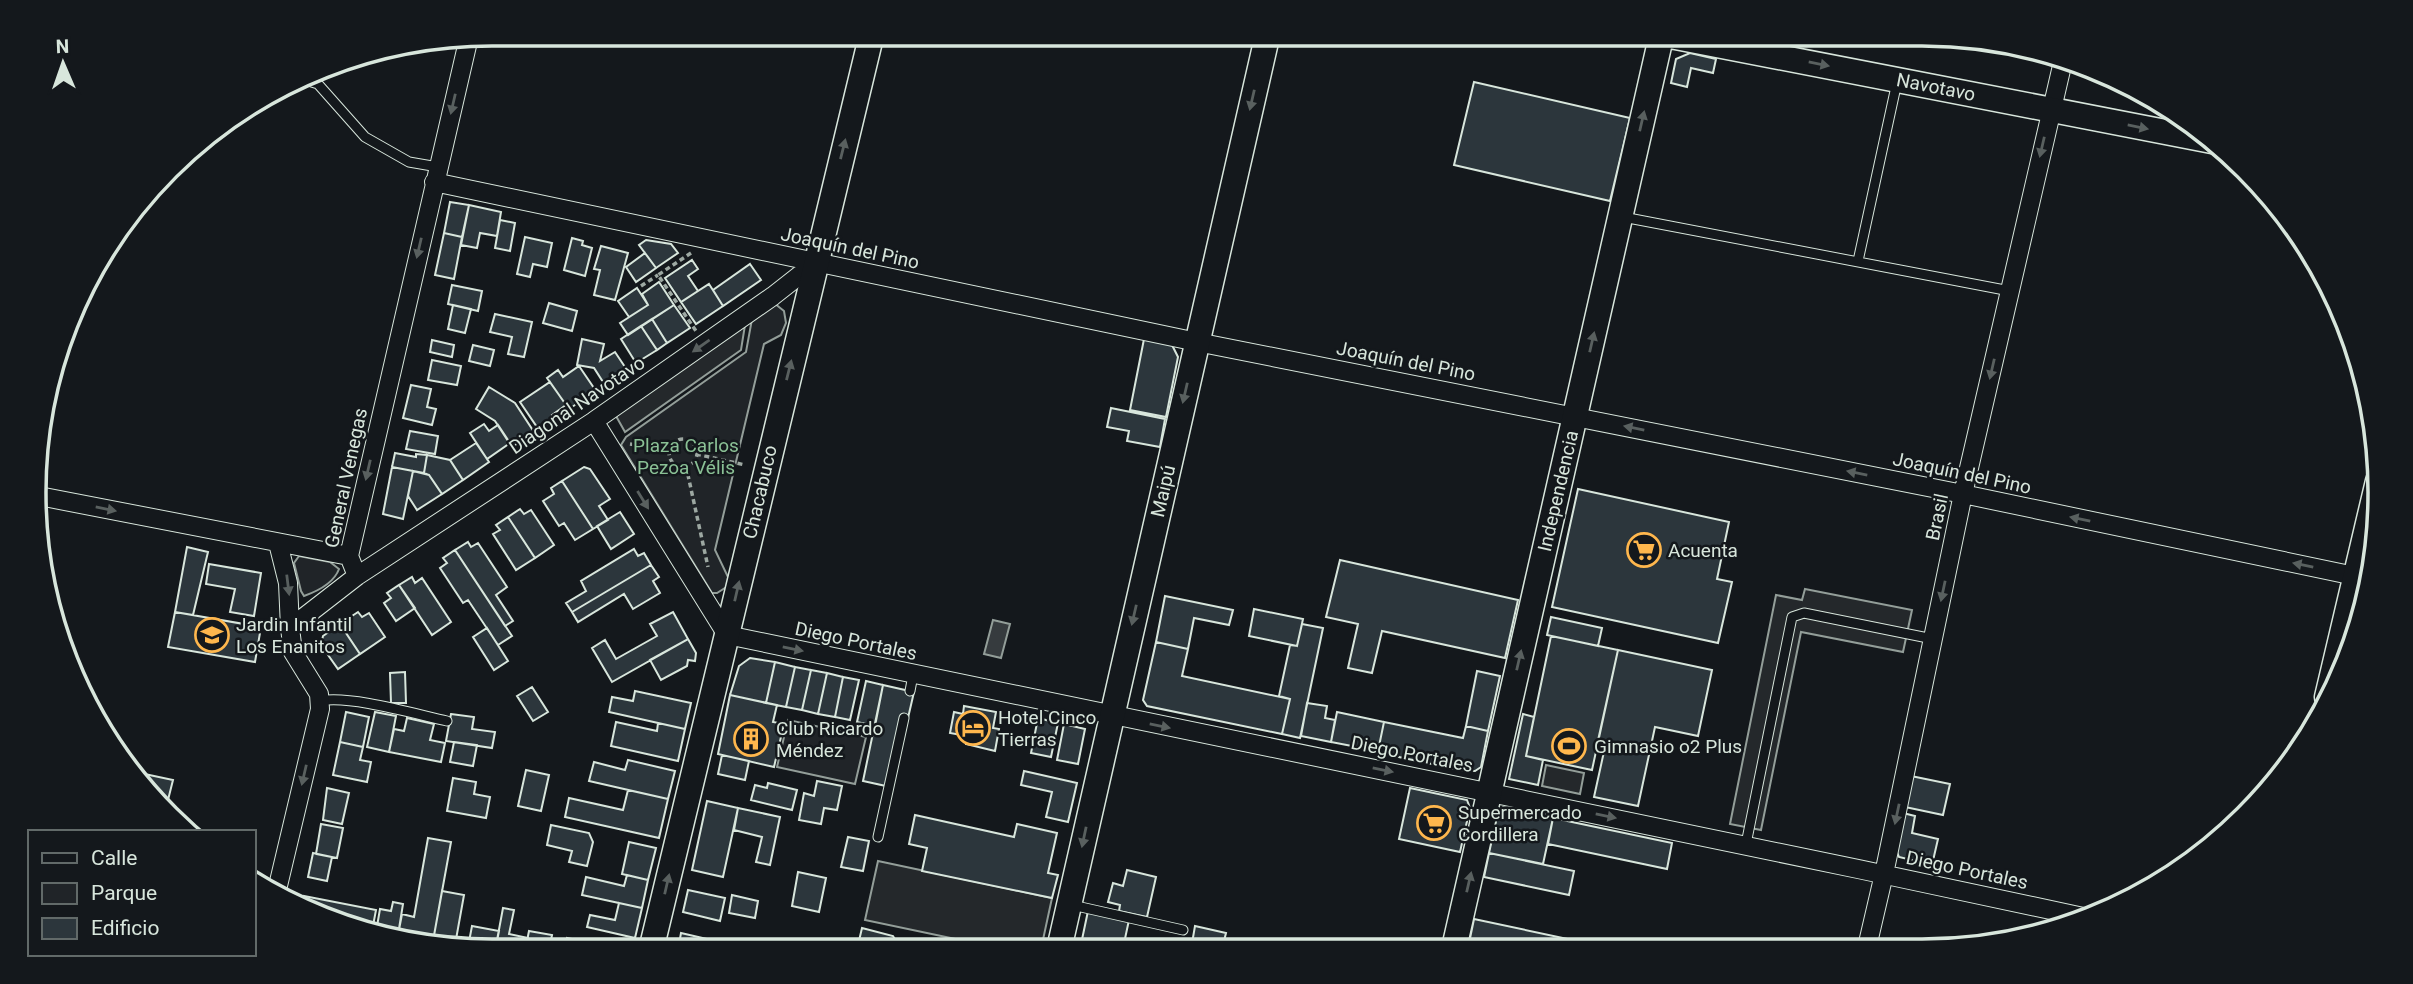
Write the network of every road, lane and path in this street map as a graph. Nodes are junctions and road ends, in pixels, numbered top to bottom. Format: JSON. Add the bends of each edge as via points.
{"nodes":[{"id":1,"x":467,"y":46,"type":"edge"},
{"id":2,"x":869,"y":46,"type":"edge"},
{"id":3,"x":1265,"y":46,"type":"edge"},
{"id":4,"x":1656,"y":46,"type":"edge"},
{"id":5,"x":1723,"y":46,"type":"edge"},
{"id":6,"x":2061,"y":68,"type":"edge"},
{"id":7,"x":1898,"y":79,"type":"junction"},
{"id":8,"x":314,"y":83,"type":"edge"},
{"id":9,"x":2051,"y":109,"type":"junction"},
{"id":10,"x":2191,"y":137,"type":"edge"},
{"id":11,"x":436,"y":174,"type":"junction"},
{"id":12,"x":1620,"y":217,"type":"junction"},
{"id":13,"x":710,"y":240,"type":"junction"},
{"id":14,"x":1858,"y":261,"type":"junction"},
{"id":15,"x":815,"y":262,"type":"junction"},
{"id":16,"x":658,"y":275,"type":"junction"},
{"id":17,"x":642,"y":286,"type":"dead end"},
{"id":18,"x":2010,"y":291,"type":"junction"},
{"id":19,"x":1197,"y":342,"type":"junction"},
{"id":20,"x":704,"y":343,"type":"junction"},
{"id":21,"x":1575,"y":416,"type":"junction"},
{"id":22,"x":594,"y":421,"type":"junction"},
{"id":23,"x":607,"y":443,"type":"junction"},
{"id":24,"x":669,"y":450,"type":"junction"},
{"id":25,"x":696,"y":454,"type":"junction"},
{"id":26,"x":686,"y":466,"type":"junction"},
{"id":27,"x":765,"y":470,"type":"junction"},
{"id":28,"x":1963,"y":495,"type":"junction"},
{"id":29,"x":46,"y":497,"type":"edge"},
{"id":30,"x":278,"y":543,"type":"junction"},
{"id":31,"x":349,"y":556,"type":"junction"},
{"id":32,"x":709,"y":573,"type":"dead end"},
{"id":33,"x":357,"y":576,"type":"junction"},
{"id":34,"x":2359,"y":577,"type":"edge"},
{"id":35,"x":290,"y":628,"type":"junction"},
{"id":36,"x":727,"y":635,"type":"junction"},
{"id":37,"x":1933,"y":639,"type":"junction"},
{"id":38,"x":320,"y":701,"type":"junction"},
{"id":39,"x":1111,"y":716,"type":"junction"},
{"id":40,"x":904,"y":718,"type":"dead end"},
{"id":41,"x":447,"y":721,"type":"dead end"},
{"id":42,"x":1489,"y":791,"type":"junction"},
{"id":43,"x":878,"y":838,"type":"dead end"},
{"id":44,"x":1746,"y":844,"type":"junction"},
{"id":45,"x":1884,"y":874,"type":"junction"},
{"id":46,"x":278,"y":884,"type":"edge"},
{"id":47,"x":1069,"y":904,"type":"junction"},
{"id":48,"x":2068,"y":914,"type":"edge"},
{"id":49,"x":1183,"y":930,"type":"dead end"},
{"id":50,"x":654,"y":939,"type":"edge"},
{"id":51,"x":1061,"y":939,"type":"edge"},
{"id":52,"x":1456,"y":939,"type":"edge"},
{"id":53,"x":1869,"y":939,"type":"edge"}],
"edges":[{"from":1,"to":11,"type":"street","name":"General Venegas","one_way":true},
{"from":15,"to":2,"type":"street","name":"Chacabuco","one_way":true},
{"from":3,"to":19,"type":"street","name":"Maipú","one_way":true},
{"from":12,"to":4,"type":"street","name":"Independencia","one_way":true},
{"from":5,"to":7,"type":"street","name":"Navotavo","one_way":true},
{"from":6,"to":9,"type":"street","name":"Brasil"},
{"from":7,"to":9,"type":"street","name":"Navotavo"},
{"from":7,"to":14,"type":"lane"},
{"from":8,"to":11,"type":"lane","via":[[365,137]]},
{"from":9,"to":10,"type":"street","name":"Navotavo","one_way":true},
{"from":9,"to":18,"type":"street","name":"Brasil","one_way":true},
{"from":11,"to":13,"type":"street","name":"Joaquín del Pino"},
{"from":11,"to":31,"type":"street","name":"General Venegas","one_way":true},
{"from":12,"to":14,"type":"lane"},
{"from":21,"to":12,"type":"street","name":"Independencia","one_way":true},
{"from":13,"to":15,"type":"street","name":"Joaquín del Pino"},
{"from":13,"to":16,"type":"path"},
{"from":14,"to":18,"type":"lane"},
{"from":15,"to":19,"type":"street","name":"Joaquín del Pino"},
{"from":15,"to":20,"type":"street","name":"Diagonal Navotavo"},
{"from":27,"to":15,"type":"street","name":"Chacabuco","one_way":true},
{"from":16,"to":17,"type":"path"},
{"from":16,"to":20,"type":"path"},
{"from":18,"to":28,"type":"street","name":"Brasil","one_way":true},
{"from":19,"to":21,"type":"street","name":"Joaquín del Pino"},
{"from":19,"to":39,"type":"street","name":"Maipú","one_way":true},
{"from":20,"to":22,"type":"street","name":"Diagonal Navotavo","one_way":true},
{"from":28,"to":21,"type":"street","name":"Joaquín del Pino","one_way":true},
{"from":42,"to":21,"type":"street","name":"Independencia","one_way":true},
{"from":22,"to":23,"type":"street"},
{"from":22,"to":33,"type":"street","name":"Diagonal Navotavo"},
{"from":23,"to":24,"type":"path"},
{"from":23,"to":36,"type":"street","one_way":true},
{"from":24,"to":25,"type":"path","via":[[674,442],[686,440],[694,445]]},
{"from":24,"to":26,"type":"path","via":[[672,462]]},
{"from":25,"to":26,"type":"path"},
{"from":25,"to":27,"type":"path"},
{"from":26,"to":32,"type":"path"},
{"from":36,"to":27,"type":"street","name":"Chacabuco","one_way":true},
{"from":34,"to":28,"type":"street","name":"Joaquín del Pino","one_way":true},
{"from":28,"to":37,"type":"street","name":"Brasil","one_way":true},
{"from":29,"to":30,"type":"street","one_way":true},
{"from":30,"to":31,"type":"street"},
{"from":30,"to":35,"type":"street","one_way":true,"via":[[288,583]]},
{"from":31,"to":33,"type":"street","name":"General Venegas"},
{"from":33,"to":35,"type":"street"},
{"from":35,"to":38,"type":"street","via":[[293,652]]},
{"from":36,"to":39,"type":"street","name":"Diego Portales","one_way":true,"via":[[911,683]]},
{"from":50,"to":36,"type":"street","name":"Chacabuco","one_way":true},
{"from":37,"to":44,"type":"lane","via":[[1804,613],[1792,617]]},
{"from":37,"to":45,"type":"street","name":"Brasil","one_way":true},
{"from":38,"to":41,"type":"lane","via":[[349,701]]},
{"from":38,"to":46,"type":"street","one_way":true},
{"from":39,"to":42,"type":"street","name":"Diego Portales","one_way":true},
{"from":39,"to":47,"type":"street","name":"Maipú","one_way":true},
{"from":40,"to":43,"type":"lane"},
{"from":42,"to":44,"type":"street","name":"Diego Portales","one_way":true},
{"from":52,"to":42,"type":"street","name":"Independencia","one_way":true},
{"from":44,"to":45,"type":"street","name":"Diego Portales"},
{"from":45,"to":48,"type":"street","name":"Diego Portales"},
{"from":45,"to":53,"type":"street","name":"Brasil"},
{"from":47,"to":49,"type":"lane"},
{"from":47,"to":51,"type":"street","name":"Maipú"}]}
